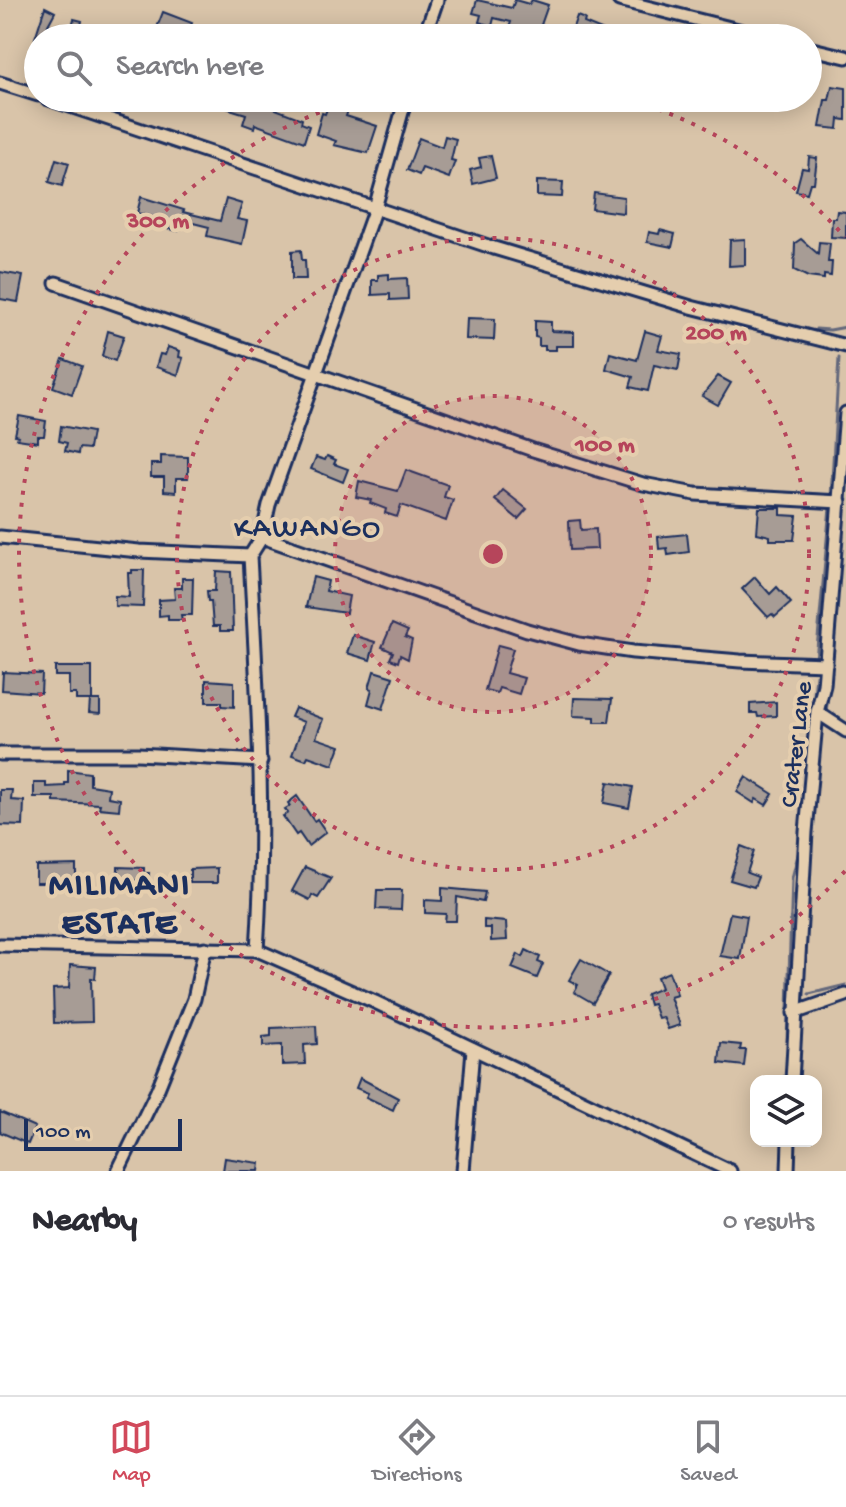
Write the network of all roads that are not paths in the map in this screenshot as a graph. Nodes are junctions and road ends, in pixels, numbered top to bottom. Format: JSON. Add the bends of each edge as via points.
{"nodes":[{"id":1,"x":437,"y":0,"type":"edge"},
{"id":2,"x":619,"y":0,"type":"edge"},
{"id":3,"x":429,"y":24,"type":"edge"},
{"id":4,"x":714,"y":24,"type":"edge"},
{"id":5,"x":822,"y":51,"type":"edge"},
{"id":6,"x":846,"y":57,"type":"edge"},
{"id":7,"x":0,"y":83,"type":"edge"},
{"id":8,"x":24,"y":91,"type":"edge"},
{"id":9,"x":88,"y":112,"type":"edge"},
{"id":10,"x":402,"y":112,"type":"edge"},
{"id":11,"x":375,"y":208,"type":"junction"},
{"id":12,"x":56,"y":283,"type":"dead end"},
{"id":13,"x":846,"y":346,"type":"edge"},
{"id":14,"x":316,"y":374,"type":"junction"},
{"id":15,"x":846,"y":413,"type":"edge"},
{"id":16,"x":840,"y":502,"type":"junction"},
{"id":17,"x":0,"y":537,"type":"edge"},
{"id":18,"x":262,"y":537,"type":"junction"},
{"id":19,"x":250,"y":556,"type":"junction"},
{"id":20,"x":826,"y":664,"type":"junction"},
{"id":21,"x":817,"y":712,"type":"junction"},
{"id":22,"x":846,"y":731,"type":"edge"},
{"id":23,"x":0,"y":754,"type":"edge"},
{"id":24,"x":261,"y":761,"type":"junction"},
{"id":25,"x":0,"y":945,"type":"edge"},
{"id":26,"x":205,"y":948,"type":"junction"},
{"id":27,"x":257,"y":950,"type":"junction"},
{"id":28,"x":846,"y":995,"type":"edge"},
{"id":29,"x":794,"y":1013,"type":"junction"},
{"id":30,"x":473,"y":1049,"type":"junction"},
{"id":31,"x":792,"y":1075,"type":"edge"},
{"id":32,"x":789,"y":1147,"type":"edge"},
{"id":33,"x":118,"y":1171,"type":"edge"},
{"id":34,"x":463,"y":1171,"type":"edge"},
{"id":35,"x":730,"y":1171,"type":"edge"},
{"id":36,"x":788,"y":1171,"type":"edge"}],
"edges":[{"from":1,"to":3,"type":"street"},
{"from":2,"to":4,"type":"street"},
{"from":5,"to":6,"type":"street"},
{"from":7,"to":8,"type":"street"},
{"from":9,"to":11,"type":"street"},
{"from":10,"to":11,"type":"street"},
{"from":11,"to":13,"type":"street","via":[[691,307]]},
{"from":11,"to":14,"type":"street"},
{"from":12,"to":14,"type":"street"},
{"from":14,"to":16,"type":"street","via":[[643,484],[695,494]]},
{"from":14,"to":18,"type":"street"},
{"from":15,"to":16,"type":"street","name":"Crater Lane"},
{"from":16,"to":20,"type":"street","name":"Crater Lane"},
{"from":17,"to":19,"type":"street"},
{"from":18,"to":19,"type":"street"},
{"from":18,"to":20,"type":"street","via":[[579,644]]},
{"from":19,"to":24,"type":"street"},
{"from":20,"to":21,"type":"street","name":"Crater Lane"},
{"from":21,"to":22,"type":"street"},
{"from":21,"to":29,"type":"street","name":"Crater Lane"},
{"from":23,"to":24,"type":"street"},
{"from":24,"to":27,"type":"street"},
{"from":25,"to":26,"type":"street"},
{"from":26,"to":27,"type":"street"},
{"from":26,"to":33,"type":"street","via":[[194,999]]},
{"from":27,"to":30,"type":"street"},
{"from":28,"to":29,"type":"street"},
{"from":29,"to":31,"type":"street","name":"Crater Lane"},
{"from":30,"to":34,"type":"street"},
{"from":30,"to":35,"type":"street"},
{"from":32,"to":36,"type":"street"}]}
